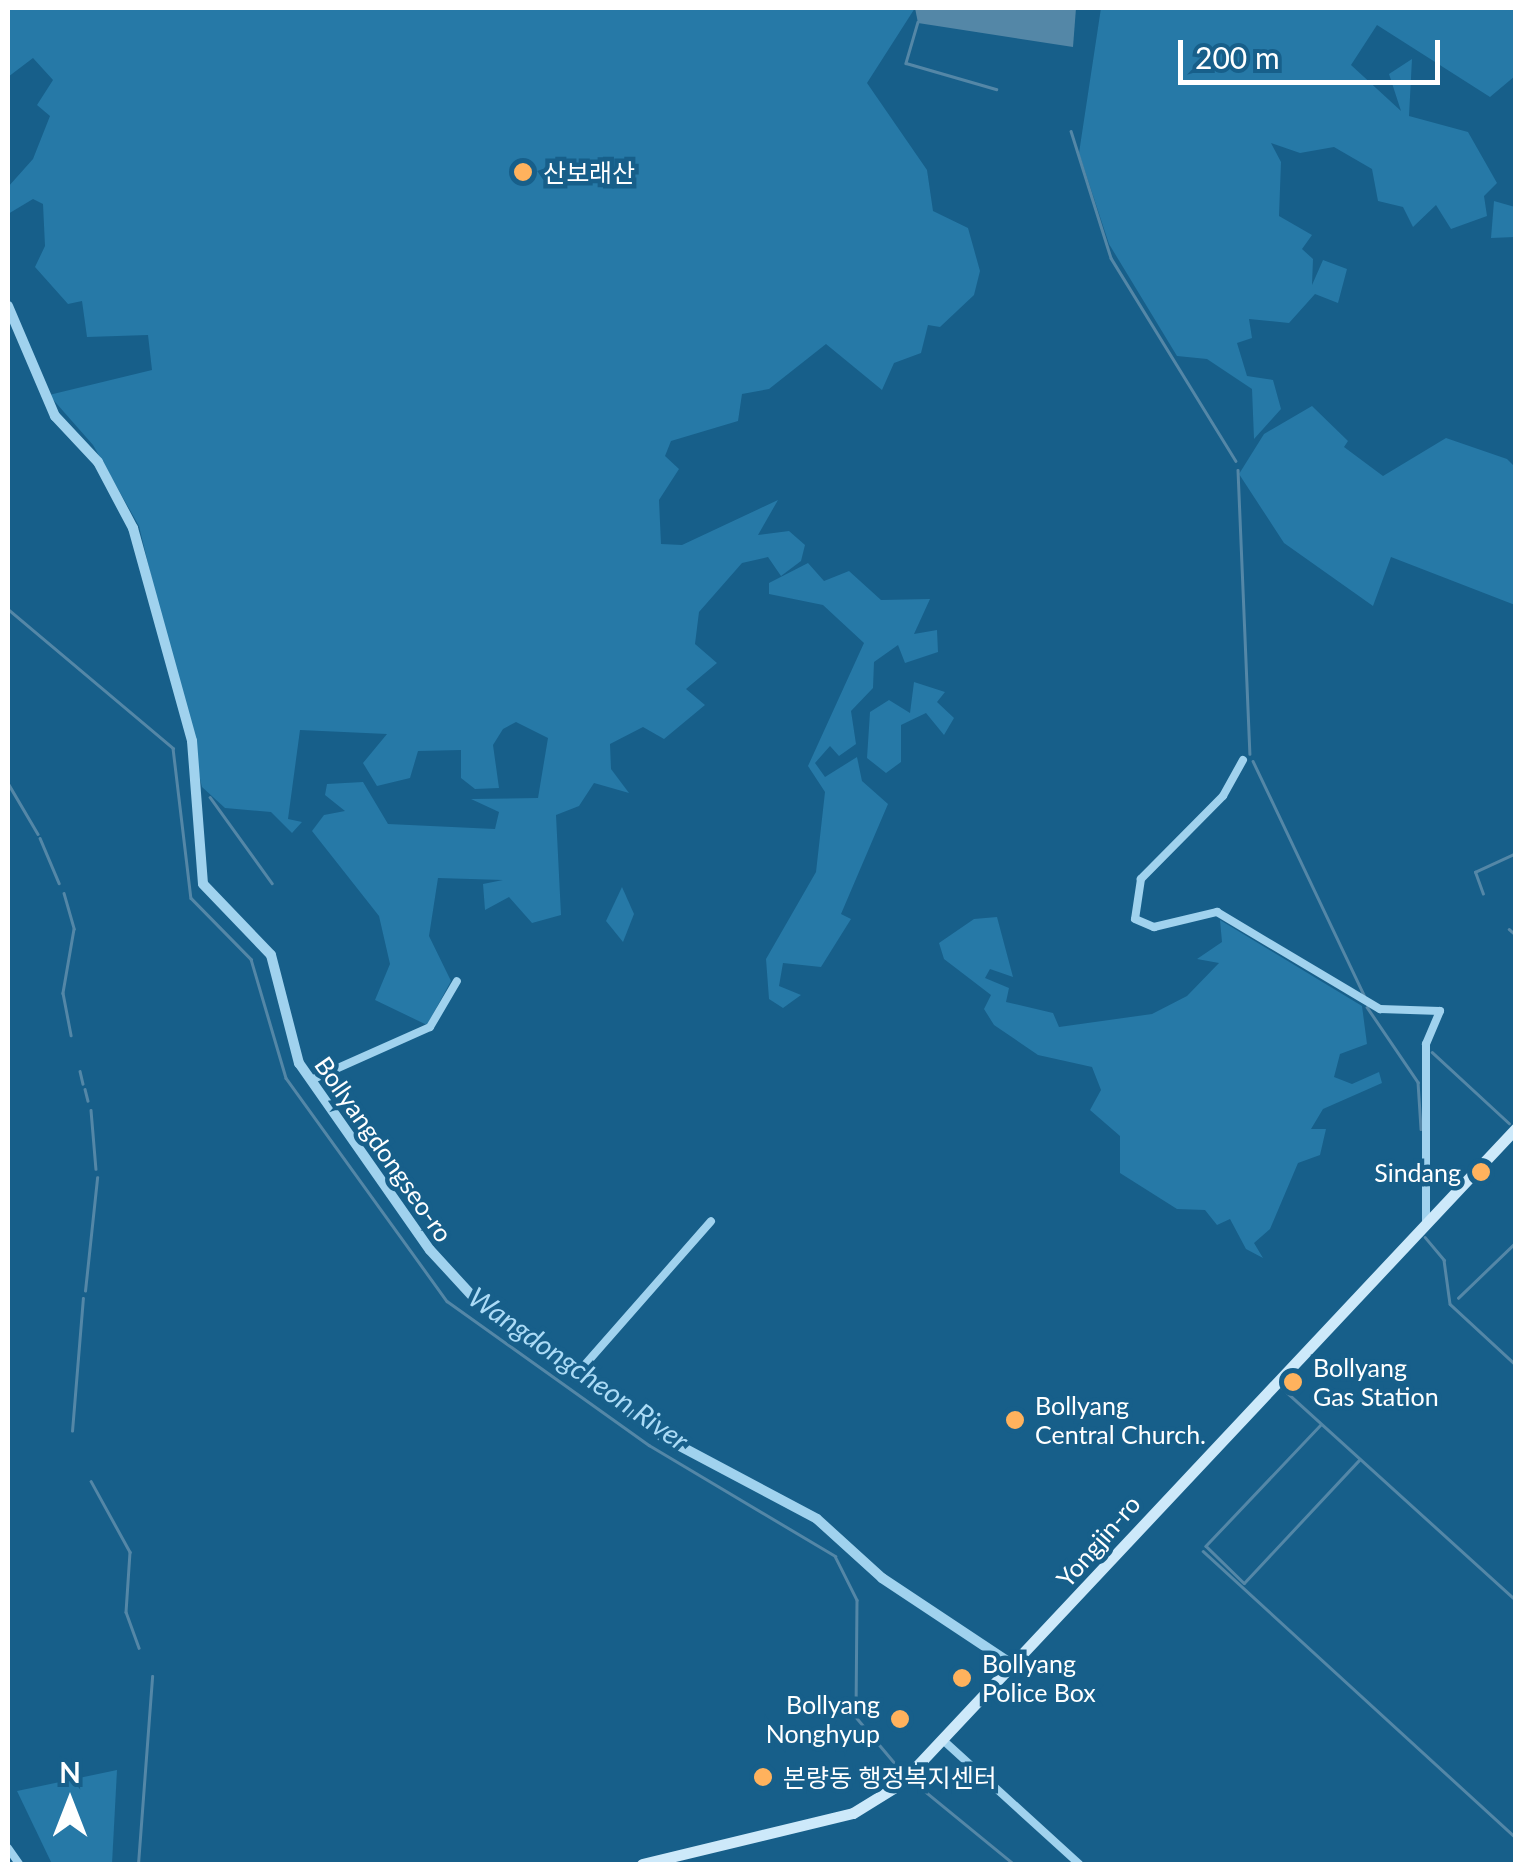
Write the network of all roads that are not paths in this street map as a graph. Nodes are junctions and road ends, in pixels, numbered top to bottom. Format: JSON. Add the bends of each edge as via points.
{"nodes":[{"id":1,"x":8,"y":306,"type":"edge"},
{"id":2,"x":1243,"y":760,"type":"dead end"},
{"id":3,"x":458,"y":982,"type":"dead end"},
{"id":4,"x":311,"y":1080,"type":"junction"},
{"id":5,"x":1516,"y":1128,"type":"edge"},
{"id":6,"x":711,"y":1221,"type":"dead end"},
{"id":7,"x":1426,"y":1228,"type":"junction"},
{"id":8,"x":578,"y":1374,"type":"junction"},
{"id":9,"x":1016,"y":1667,"type":"junction"},
{"id":10,"x":944,"y":1741,"type":"junction"},
{"id":11,"x":8,"y":1848,"type":"edge"},
{"id":12,"x":19,"y":1864,"type":"edge"},
{"id":13,"x":642,"y":1864,"type":"edge"},
{"id":14,"x":1079,"y":1864,"type":"edge"}],
"edges":[{"from":1,"to":4,"type":"street","name":"Bollyangdongseo-ro","via":[[55,416],[124,505],[192,741],[198,873],[271,955],[287,1035]]},
{"from":2,"to":7,"type":"street","via":[[1212,808],[1140,879],[1135,919],[1154,927],[1218,912],[1380,1009],[1440,1011],[1426,1044]]},
{"from":3,"to":4,"type":"street","via":[[430,1027]]},
{"from":4,"to":8,"type":"street","name":"Bollyangdongseo-ro","via":[[461,1287]]},
{"from":5,"to":7,"type":"main road","name":"Yongjin-ro"},
{"from":6,"to":8,"type":"street"},
{"from":7,"to":9,"type":"main road","name":"Yongjin-ro"},
{"from":8,"to":9,"type":"street","name":"Bollyangdongseo-ro","via":[[675,1445],[817,1519],[882,1578]]},
{"from":9,"to":10,"type":"main road","name":"Yongjin-ro"},
{"from":10,"to":13,"type":"main road","name":"Yongjin-ro","via":[[902,1781],[853,1813]]},
{"from":10,"to":14,"type":"street"},
{"from":11,"to":12,"type":"street"}]}
